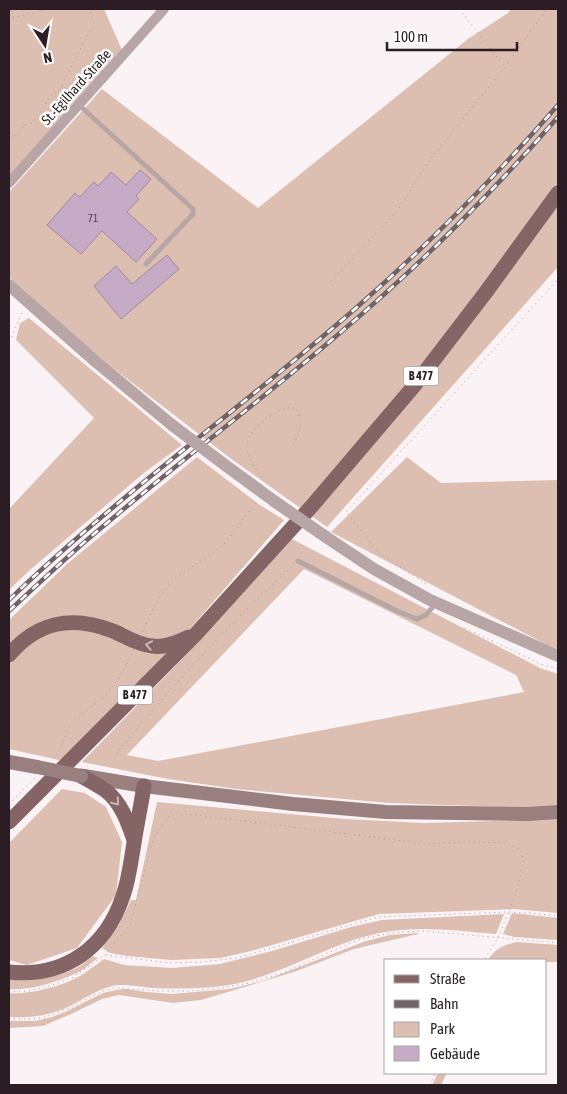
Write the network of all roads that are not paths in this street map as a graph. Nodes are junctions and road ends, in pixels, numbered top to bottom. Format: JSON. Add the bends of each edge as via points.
{"nodes":[{"id":1,"x":164,"y":9,"type":"edge"},
{"id":2,"x":80,"y":103,"type":"junction"},
{"id":3,"x":9,"y":183,"type":"edge"},
{"id":4,"x":558,"y":193,"type":"edge"},
{"id":5,"x":146,"y":264,"type":"dead end"},
{"id":6,"x":9,"y":285,"type":"edge"},
{"id":7,"x":298,"y":561,"type":"road end"},
{"id":8,"x":433,"y":602,"type":"junction"},
{"id":9,"x":195,"y":635,"type":"junction"},
{"id":10,"x":9,"y":655,"type":"edge"},
{"id":11,"x":558,"y":656,"type":"edge"},
{"id":12,"x":9,"y":762,"type":"edge"},
{"id":13,"x":81,"y":776,"type":"junction"},
{"id":14,"x":144,"y":786,"type":"junction"},
{"id":15,"x":558,"y":812,"type":"edge"},
{"id":16,"x":9,"y":822,"type":"edge"},
{"id":17,"x":134,"y":842,"type":"junction"},
{"id":18,"x":9,"y":972,"type":"edge"}],
"edges":[{"from":1,"to":2,"type":"street","name":"St.-Egilhard-Straße"},
{"from":2,"to":3,"type":"street","name":"St.-Egilhard-Straße"},
{"from":2,"to":5,"type":"lane","via":[[193,209],[193,214]]},
{"from":4,"to":9,"type":"main road","number":"B 477","via":[[392,412],[311,508]]},
{"from":6,"to":8,"type":"street","bridge":true,"via":[[95,360],[225,465],[374,569]]},
{"from":7,"to":8,"type":"lane","via":[[416,620],[426,615]]},
{"from":8,"to":11,"type":"street"},
{"from":9,"to":10,"type":"main road","one_way":true,"via":[[162,646],[151,646],[92,624],[67,622],[38,630]]},
{"from":9,"to":16,"type":"main road","number":"B 477"},
{"from":12,"to":13,"type":"main road","bridge":true,"via":[[36,772]]},
{"from":13,"to":14,"type":"main road"},
{"from":13,"to":17,"type":"main road","one_way":true,"via":[[114,798],[130,826]]},
{"from":14,"to":15,"type":"main road","via":[[386,812]]},
{"from":14,"to":17,"type":"main road"},
{"from":17,"to":18,"type":"main road","via":[[123,897],[111,924],[94,946],[70,963],[56,968],[41,972]]}]}
